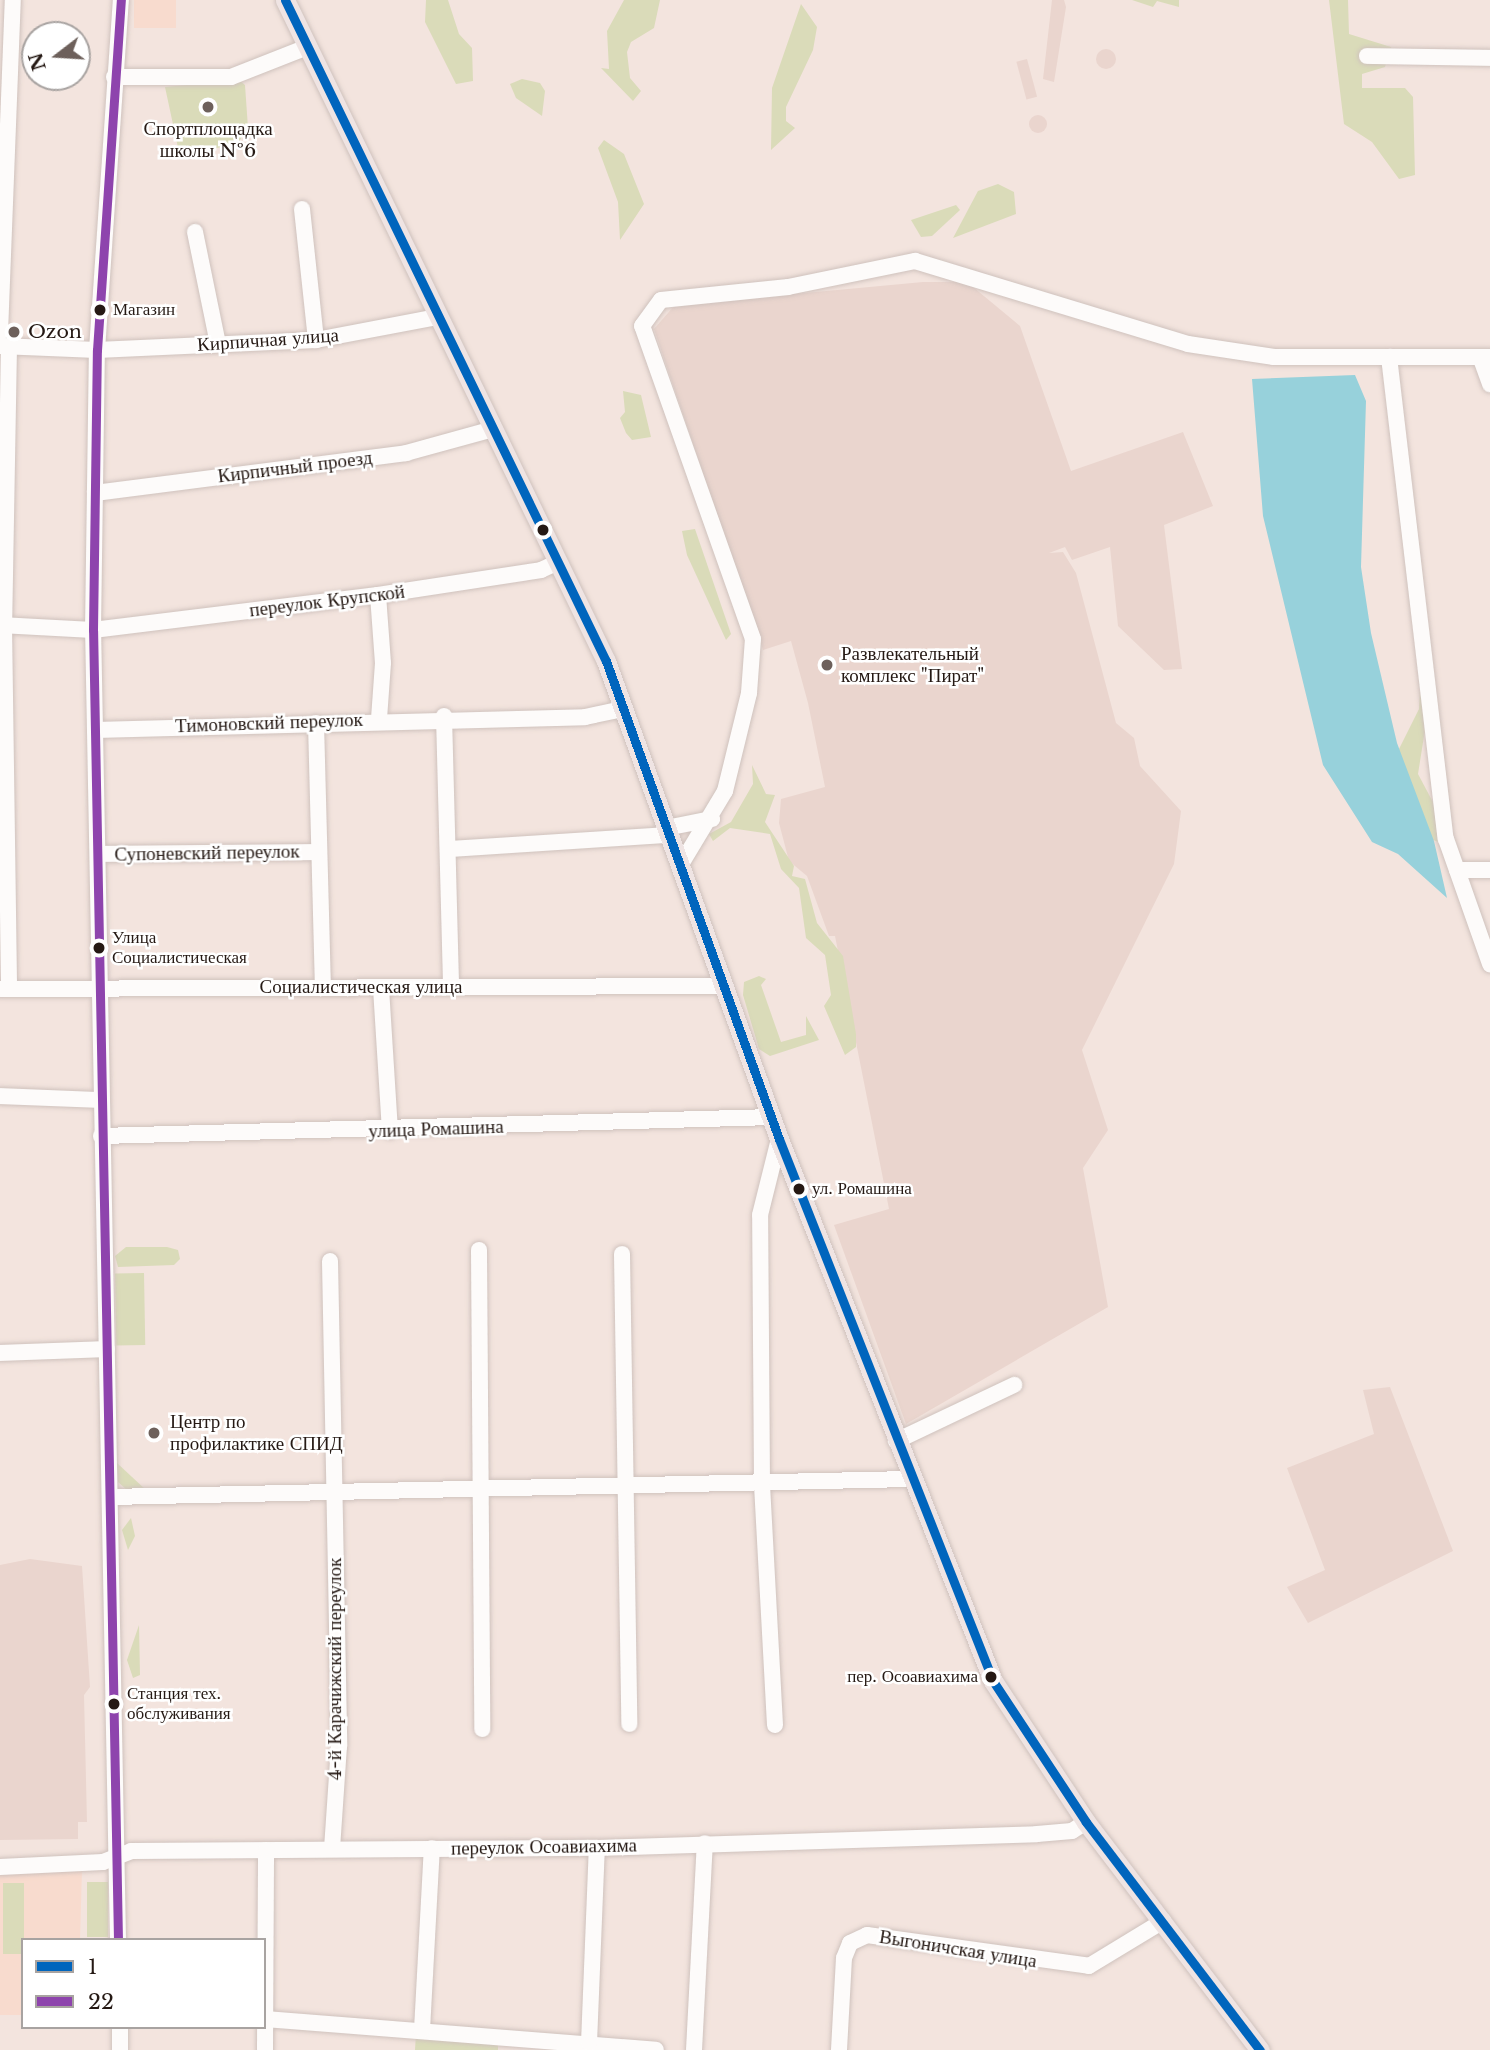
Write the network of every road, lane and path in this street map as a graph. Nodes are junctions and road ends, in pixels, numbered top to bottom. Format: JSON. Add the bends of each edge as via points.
{"nodes":[{"id":1,"x":13,"y":0,"type":"edge"},
{"id":2,"x":121,"y":0,"type":"edge"},
{"id":3,"x":285,"y":0,"type":"edge"},
{"id":4,"x":307,"y":47,"type":"junction"},
{"id":5,"x":1367,"y":56,"type":"dead end"},
{"id":6,"x":1490,"y":58,"type":"edge"},
{"id":7,"x":114,"y":78,"type":"junction"},
{"id":8,"x":302,"y":209,"type":"dead end"},
{"id":9,"x":195,"y":232,"type":"dead end"},
{"id":10,"x":438,"y":317,"type":"junction"},
{"id":11,"x":316,"y":340,"type":"junction"},
{"id":12,"x":3,"y":342,"type":"edge"},
{"id":13,"x":218,"y":344,"type":"junction"},
{"id":14,"x":97,"y":350,"type":"junction"},
{"id":15,"x":1389,"y":357,"type":"junction"},
{"id":16,"x":1485,"y":358,"type":"edge"},
{"id":17,"x":1490,"y":384,"type":"edge"},
{"id":18,"x":493,"y":429,"type":"junction"},
{"id":19,"x":95,"y":493,"type":"junction"},
{"id":20,"x":558,"y":562,"type":"junction"},
{"id":21,"x":378,"y":595,"type":"junction"},
{"id":22,"x":2,"y":625,"type":"edge"},
{"id":23,"x":93,"y":630,"type":"junction"},
{"id":24,"x":623,"y":709,"type":"junction"},
{"id":25,"x":444,"y":716,"type":"junction"},
{"id":26,"x":379,"y":719,"type":"junction"},
{"id":27,"x":316,"y":723,"type":"junction"},
{"id":28,"x":95,"y":730,"type":"junction"},
{"id":29,"x":712,"y":819,"type":"junction"},
{"id":30,"x":668,"y":831,"type":"junction"},
{"id":31,"x":450,"y":849,"type":"junction"},
{"id":32,"x":316,"y":852,"type":"junction"},
{"id":33,"x":97,"y":854,"type":"junction"},
{"id":34,"x":680,"y":866,"type":"junction"},
{"id":35,"x":1457,"y":870,"type":"junction"},
{"id":36,"x":1490,"y":870,"type":"edge"},
{"id":37,"x":1490,"y":964,"type":"edge"},
{"id":38,"x":722,"y":986,"type":"junction"},
{"id":39,"x":323,"y":987,"type":"junction"},
{"id":40,"x":452,"y":987,"type":"junction"},
{"id":41,"x":381,"y":988,"type":"junction"},
{"id":42,"x":4,"y":989,"type":"edge"},
{"id":43,"x":99,"y":989,"type":"junction"},
{"id":44,"x":0,"y":1097,"type":"edge"},
{"id":45,"x":101,"y":1100,"type":"junction"},
{"id":46,"x":771,"y":1117,"type":"junction"},
{"id":47,"x":390,"y":1131,"type":"junction"},
{"id":48,"x":101,"y":1136,"type":"junction"},
{"id":49,"x":779,"y":1139,"type":"junction"},
{"id":50,"x":479,"y":1250,"type":"dead end"},
{"id":51,"x":622,"y":1254,"type":"dead end"},
{"id":52,"x":330,"y":1261,"type":"dead end"},
{"id":53,"x":107,"y":1349,"type":"junction"},
{"id":54,"x":0,"y":1353,"type":"edge"},
{"id":55,"x":1014,"y":1385,"type":"dead end"},
{"id":56,"x":896,"y":1441,"type":"junction"},
{"id":57,"x":911,"y":1479,"type":"junction"},
{"id":58,"x":762,"y":1483,"type":"junction"},
{"id":59,"x":624,"y":1485,"type":"junction"},
{"id":60,"x":481,"y":1487,"type":"junction"},
{"id":61,"x":332,"y":1490,"type":"junction"},
{"id":62,"x":110,"y":1497,"type":"junction"},
{"id":63,"x":629,"y":1724,"type":"dead end"},
{"id":64,"x":775,"y":1726,"type":"dead end"},
{"id":65,"x":482,"y":1729,"type":"dead end"},
{"id":66,"x":1086,"y":1822,"type":"junction"},
{"id":67,"x":705,"y":1843,"type":"junction"},
{"id":68,"x":597,"y":1847,"type":"junction"},
{"id":69,"x":332,"y":1848,"type":"junction"},
{"id":70,"x":432,"y":1848,"type":"junction"},
{"id":71,"x":266,"y":1850,"type":"junction"},
{"id":72,"x":115,"y":1856,"type":"junction"},
{"id":73,"x":0,"y":1867,"type":"edge"},
{"id":74,"x":1163,"y":1921,"type":"junction"},
{"id":75,"x":118,"y":1938,"type":"edge"},
{"id":76,"x":265,"y":1938,"type":"edge"},
{"id":77,"x":266,"y":2019,"type":"edge"},
{"id":78,"x":120,"y":2029,"type":"edge"},
{"id":79,"x":265,"y":2029,"type":"edge"},
{"id":80,"x":422,"y":2030,"type":"junction"},
{"id":81,"x":589,"y":2043,"type":"junction"},
{"id":82,"x":120,"y":2050,"type":"edge"},
{"id":83,"x":265,"y":2050,"type":"edge"},
{"id":84,"x":656,"y":2050,"type":"edge"},
{"id":85,"x":694,"y":2050,"type":"edge"},
{"id":86,"x":839,"y":2050,"type":"edge"},
{"id":87,"x":1260,"y":2050,"type":"edge"}],
"edges":[{"from":1,"to":12,"type":"street"},
{"from":2,"to":7,"type":"street"},
{"from":3,"to":4,"type":"main road"},
{"from":4,"to":7,"type":"street","via":[[231,77]]},
{"from":4,"to":10,"type":"main road"},
{"from":5,"to":6,"type":"street"},
{"from":7,"to":14,"type":"street"},
{"from":8,"to":11,"type":"street"},
{"from":9,"to":13,"type":"street"},
{"from":10,"to":11,"type":"street","name":"Кирпичная улица"},
{"from":10,"to":18,"type":"main road"},
{"from":11,"to":13,"type":"street","name":"Кирпичная улица"},
{"from":12,"to":14,"type":"street","name":"Кирпичная улица"},
{"from":12,"to":22,"type":"street"},
{"from":13,"to":14,"type":"street","name":"Кирпичная улица"},
{"from":14,"to":19,"type":"street"},
{"from":15,"to":16,"type":"street"},
{"from":15,"to":29,"type":"street","via":[[1274,357],[1188,344],[915,261],[788,287],[661,300],[642,326],[753,639],[750,693],[725,791]]},
{"from":15,"to":35,"type":"street","via":[[1438,781]]},
{"from":16,"to":17,"type":"street"},
{"from":18,"to":19,"type":"street","name":"Кирпичный проезд","via":[[406,453]]},
{"from":18,"to":20,"type":"main road"},
{"from":19,"to":23,"type":"street"},
{"from":20,"to":21,"type":"street","name":"переулок Крупской"},
{"from":20,"to":24,"type":"main road"},
{"from":21,"to":23,"type":"street","name":"переулок Крупской"},
{"from":21,"to":26,"type":"street","via":[[383,663]]},
{"from":22,"to":23,"type":"street","name":"переулок Крупской"},
{"from":22,"to":42,"type":"street"},
{"from":23,"to":28,"type":"street"},
{"from":24,"to":25,"type":"street","name":"Тимоновский переулок","via":[[585,717]]},
{"from":24,"to":30,"type":"main road"},
{"from":25,"to":26,"type":"street","name":"Тимоновский переулок"},
{"from":25,"to":31,"type":"street"},
{"from":26,"to":27,"type":"street","name":"Тимоновский переулок"},
{"from":27,"to":28,"type":"street","name":"Тимоновский переулок"},
{"from":27,"to":32,"type":"street"},
{"from":28,"to":33,"type":"street"},
{"from":29,"to":30,"type":"street"},
{"from":29,"to":34,"type":"street"},
{"from":30,"to":31,"type":"street"},
{"from":30,"to":34,"type":"main road"},
{"from":31,"to":40,"type":"street"},
{"from":32,"to":33,"type":"street","name":"Супоневский переулок"},
{"from":32,"to":39,"type":"street"},
{"from":33,"to":43,"type":"street"},
{"from":34,"to":38,"type":"main road"},
{"from":35,"to":36,"type":"street"},
{"from":35,"to":37,"type":"street"},
{"from":38,"to":40,"type":"street","name":"Социалистическая улица"},
{"from":38,"to":46,"type":"main road"},
{"from":39,"to":41,"type":"street","name":"Социалистическая улица"},
{"from":39,"to":43,"type":"street","name":"Социалистическая улица"},
{"from":40,"to":41,"type":"street","name":"Социалистическая улица"},
{"from":41,"to":47,"type":"street"},
{"from":42,"to":43,"type":"street","name":"Социалистическая улица"},
{"from":43,"to":45,"type":"street"},
{"from":44,"to":45,"type":"street"},
{"from":45,"to":48,"type":"street"},
{"from":46,"to":47,"type":"street","name":"улица Ромашина"},
{"from":46,"to":49,"type":"main road"},
{"from":47,"to":48,"type":"street","name":"улица Ромашина"},
{"from":48,"to":53,"type":"street"},
{"from":49,"to":56,"type":"main road"},
{"from":49,"to":58,"type":"street","via":[[760,1215]]},
{"from":50,"to":60,"type":"street"},
{"from":51,"to":59,"type":"street"},
{"from":52,"to":61,"type":"street","name":"4-й Карачижский переулок"},
{"from":53,"to":54,"type":"street"},
{"from":53,"to":62,"type":"street"},
{"from":55,"to":56,"type":"street"},
{"from":56,"to":57,"type":"main road"},
{"from":57,"to":58,"type":"street"},
{"from":57,"to":66,"type":"main road","via":[[993,1681]]},
{"from":58,"to":59,"type":"street"},
{"from":58,"to":64,"type":"street"},
{"from":59,"to":60,"type":"street"},
{"from":59,"to":63,"type":"street"},
{"from":60,"to":61,"type":"street"},
{"from":60,"to":65,"type":"street"},
{"from":61,"to":62,"type":"street"},
{"from":61,"to":69,"type":"street","name":"4-й Карачижский переулок","via":[[340,1746]]},
{"from":62,"to":72,"type":"street"},
{"from":66,"to":67,"type":"street","name":"переулок Осоавиахима","via":[[1072,1831],[1037,1834]]},
{"from":66,"to":74,"type":"main road"},
{"from":67,"to":68,"type":"street","name":"переулок Осоавиахима"},
{"from":67,"to":85,"type":"street"},
{"from":68,"to":70,"type":"street","name":"переулок Осоавиахима"},
{"from":68,"to":81,"type":"street"},
{"from":69,"to":70,"type":"street","name":"переулок Осоавиахима"},
{"from":69,"to":71,"type":"street","name":"переулок Осоавиахима"},
{"from":70,"to":80,"type":"street"},
{"from":71,"to":72,"type":"street","name":"переулок Осоавиахима"},
{"from":71,"to":76,"type":"street"},
{"from":72,"to":73,"type":"street","name":"переулок Осоавиахима"},
{"from":72,"to":75,"type":"street"},
{"from":74,"to":86,"type":"street","name":"Выгоничская улица","via":[[1089,1966],[867,1935],[850,1943],[844,1958]]},
{"from":74,"to":87,"type":"main road"},
{"from":77,"to":80,"type":"street"},
{"from":78,"to":82,"type":"street"},
{"from":79,"to":83,"type":"street"},
{"from":80,"to":81,"type":"street"},
{"from":81,"to":84,"type":"street"}]}
